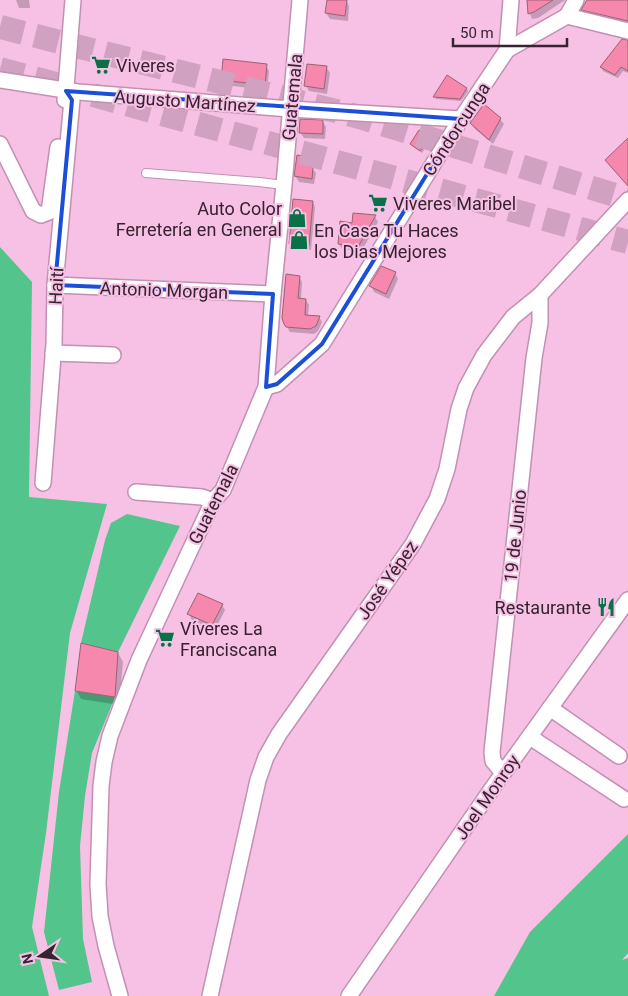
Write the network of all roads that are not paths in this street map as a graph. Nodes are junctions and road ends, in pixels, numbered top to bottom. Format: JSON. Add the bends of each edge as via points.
{"nodes":[{"id":1,"x":73,"y":0,"type":"edge"},
{"id":2,"x":300,"y":0,"type":"edge"},
{"id":3,"x":511,"y":0,"type":"edge"},
{"id":4,"x":576,"y":0,"type":"edge"},
{"id":5,"x":567,"y":16,"type":"junction"},
{"id":6,"x":628,"y":31,"type":"edge"},
{"id":7,"x":508,"y":50,"type":"junction"},
{"id":8,"x":0,"y":80,"type":"edge"},
{"id":9,"x":66,"y":91,"type":"junction"},
{"id":10,"x":290,"y":110,"type":"junction"},
{"id":11,"x":461,"y":119,"type":"junction"},
{"id":12,"x":0,"y":144,"type":"edge"},
{"id":13,"x":146,"y":173,"type":"dead end"},
{"id":14,"x":284,"y":185,"type":"junction"},
{"id":15,"x":628,"y":200,"type":"edge"},
{"id":16,"x":55,"y":285,"type":"junction"},
{"id":17,"x":273,"y":294,"type":"junction"},
{"id":18,"x":540,"y":295,"type":"junction"},
{"id":19,"x":53,"y":353,"type":"junction"},
{"id":20,"x":114,"y":355,"type":"dead end"},
{"id":21,"x":266,"y":387,"type":"junction"},
{"id":22,"x":44,"y":483,"type":"dead end"},
{"id":23,"x":136,"y":492,"type":"dead end"},
{"id":24,"x":213,"y":501,"type":"junction"},
{"id":25,"x":628,"y":600,"type":"edge"},
{"id":26,"x":550,"y":708,"type":"junction"},
{"id":27,"x":530,"y":737,"type":"junction"},
{"id":28,"x":619,"y":756,"type":"dead end"},
{"id":29,"x":503,"y":773,"type":"junction"},
{"id":30,"x":624,"y":799,"type":"dead end"},
{"id":31,"x":120,"y":996,"type":"edge"},
{"id":32,"x":210,"y":996,"type":"edge"},
{"id":33,"x":349,"y":996,"type":"edge"}],
"edges":[{"from":1,"to":9,"type":"street","name":"Haití"},
{"from":2,"to":10,"type":"street","name":"Guatemala"},
{"from":3,"to":7,"type":"street"},
{"from":4,"to":5,"type":"street"},
{"from":5,"to":6,"type":"street"},
{"from":5,"to":7,"type":"street"},
{"from":7,"to":11,"type":"street","name":"Cóndorcunga"},
{"from":8,"to":9,"type":"street","name":"Augusto Martínez"},
{"from":9,"to":10,"type":"street","name":"Augusto Martínez"},
{"from":9,"to":12,"type":"street","name":"Haití","via":[[49,212],[41,215],[33,212]]},
{"from":9,"to":16,"type":"street","name":"Haití","via":[[72,100]]},
{"from":10,"to":11,"type":"street","name":"Augusto Martínez"},
{"from":10,"to":14,"type":"street","name":"Guatemala"},
{"from":11,"to":21,"type":"street","name":"Cóndorcunga","via":[[322,344],[277,384]]},
{"from":13,"to":14,"type":"lane"},
{"from":14,"to":17,"type":"street","name":"Guatemala"},
{"from":15,"to":18,"type":"street","name":"José Yépez"},
{"from":16,"to":17,"type":"street","name":"Antonio Morgan"},
{"from":16,"to":19,"type":"street","name":"Haití"},
{"from":17,"to":21,"type":"street","name":"Guatemala"},
{"from":18,"to":29,"type":"street","name":"19 de Junio","via":[[540,323],[492,752],[493,761]]},
{"from":18,"to":32,"type":"street","name":"José Yépez","via":[[513,317],[484,355],[466,388],[454,428],[447,469],[414,544],[278,734],[266,757],[258,780]]},
{"from":19,"to":20,"type":"street"},
{"from":19,"to":22,"type":"street","name":"Haití"},
{"from":21,"to":24,"type":"street","name":"Guatemala","via":[[223,490]]},
{"from":23,"to":24,"type":"street","via":[[202,497]]},
{"from":24,"to":31,"type":"street","name":"Guatemala","via":[[139,660],[110,736],[104,762],[98,884],[100,916]]},
{"from":25,"to":26,"type":"street","name":"Joel Monroy"},
{"from":26,"to":27,"type":"street","name":"Joel Monroy"},
{"from":26,"to":28,"type":"street"},
{"from":27,"to":29,"type":"street","name":"Joel Monroy"},
{"from":27,"to":30,"type":"street"},
{"from":29,"to":33,"type":"street","name":"Joel Monroy"}]}
